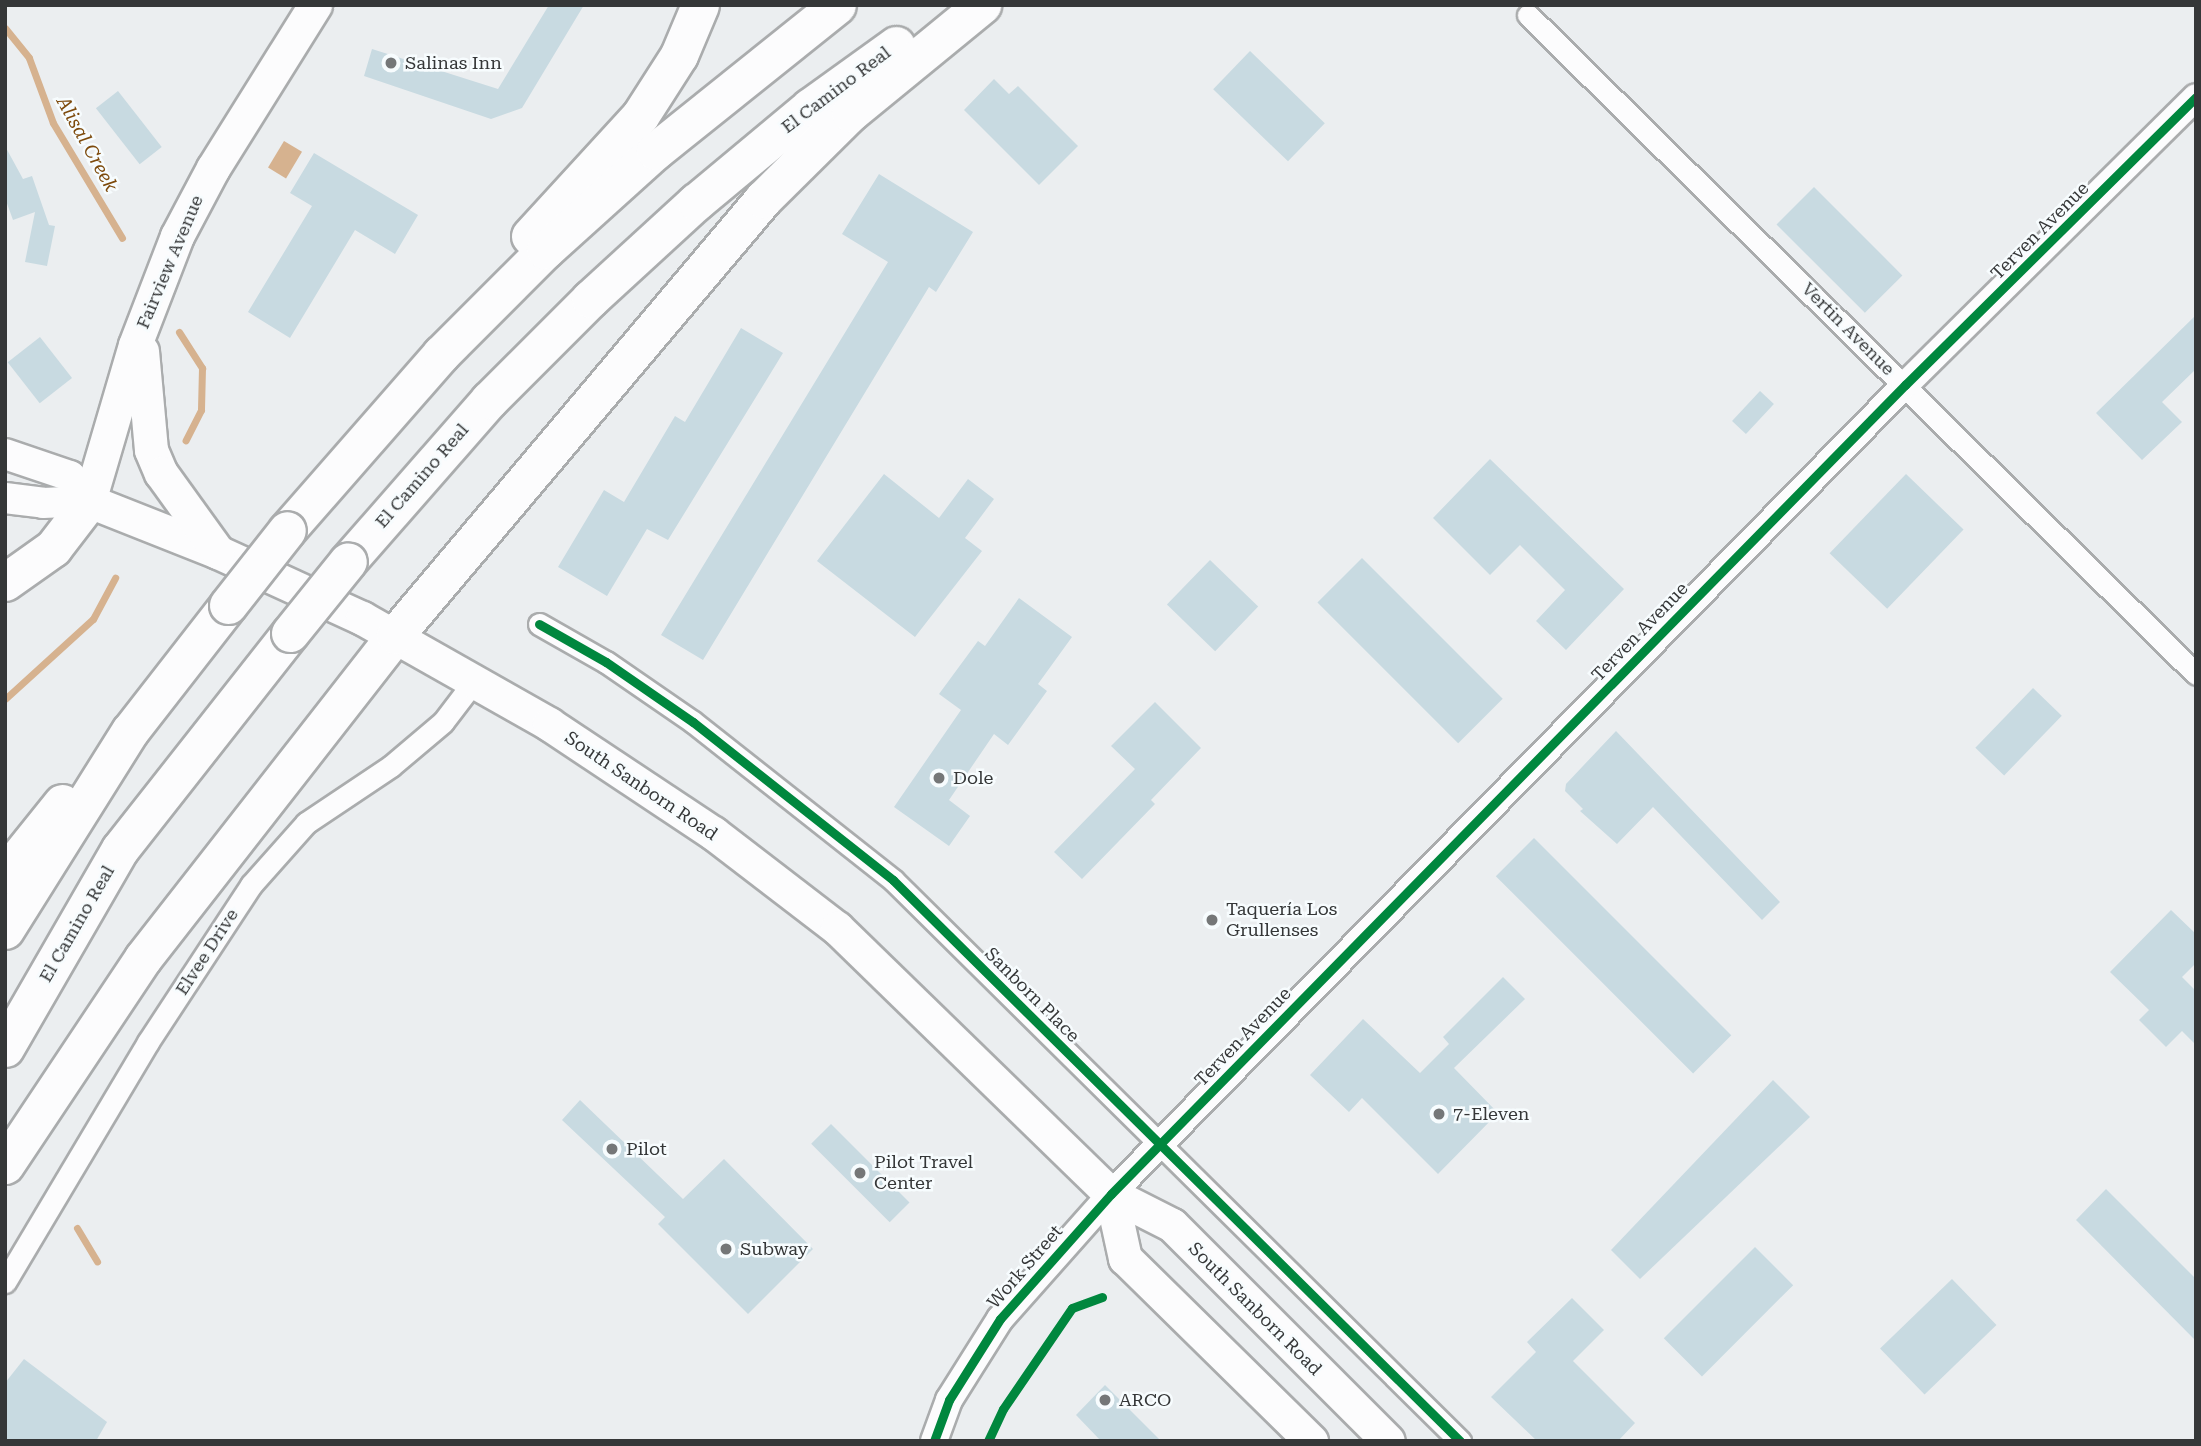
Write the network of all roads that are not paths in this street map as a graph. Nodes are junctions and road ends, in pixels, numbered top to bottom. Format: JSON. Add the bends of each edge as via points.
{"nodes":[{"id":1,"x":315,"y":5,"type":"edge"},
{"id":2,"x":700,"y":5,"type":"edge"},
{"id":3,"x":837,"y":5,"type":"edge"},
{"id":4,"x":951,"y":5,"type":"edge"},
{"id":5,"x":982,"y":5,"type":"edge"},
{"id":6,"x":1528,"y":15,"type":"dead end"},
{"id":7,"x":2196,"y":97,"type":"edge"},
{"id":8,"x":142,"y":323,"type":"junction"},
{"id":9,"x":441,"y":354,"type":"junction"},
{"id":10,"x":1905,"y":386,"type":"junction"},
{"id":11,"x":5,"y":454,"type":"edge"},
{"id":12,"x":5,"y":498,"type":"edge"},
{"id":13,"x":89,"y":501,"type":"junction"},
{"id":14,"x":218,"y":552,"type":"junction"},
{"id":15,"x":5,"y":582,"type":"edge"},
{"id":16,"x":538,"y":624,"type":"dead end"},
{"id":17,"x":394,"y":635,"type":"junction"},
{"id":18,"x":2196,"y":674,"type":"edge"},
{"id":19,"x":475,"y":680,"type":"junction"},
{"id":20,"x":130,"y":731,"type":"junction"},
{"id":21,"x":5,"y":874,"type":"edge"},
{"id":22,"x":5,"y":930,"type":"edge"},
{"id":23,"x":5,"y":1048,"type":"edge"},
{"id":24,"x":1160,"y":1144,"type":"junction"},
{"id":25,"x":5,"y":1165,"type":"edge"},
{"id":26,"x":1111,"y":1194,"type":"junction"},
{"id":27,"x":5,"y":1282,"type":"edge"},
{"id":28,"x":934,"y":1441,"type":"edge"},
{"id":29,"x":1311,"y":1441,"type":"edge"},
{"id":30,"x":1388,"y":1441,"type":"edge"},
{"id":31,"x":1460,"y":1441,"type":"edge"}],
"edges":[{"from":1,"to":8,"type":"highway","name":"Fairview Avenue","via":[[196,198]]},
{"from":2,"to":9,"type":"highway","via":[[684,45],[640,116],[537,226]]},
{"from":3,"to":9,"type":"highway","via":[[655,151],[545,250]]},
{"from":4,"to":23,"type":"highway","name":"El Camino Real","bridge":true,"via":[[810,107],[696,202],[489,400],[348,561],[120,849]]},
{"from":5,"to":17,"type":"highway","via":[[850,113],[763,199]]},
{"from":6,"to":10,"type":"street","name":"Vertin Avenue"},
{"from":7,"to":10,"type":"street","name":"Terven Avenue"},
{"from":8,"to":13,"type":"highway","name":"Fairview Avenue"},
{"from":8,"to":14,"type":"highway","via":[[144,401],[151,450],[166,481]]},
{"from":9,"to":20,"type":"highway","bridge":true,"via":[[287,530]]},
{"from":10,"to":18,"type":"street","name":"Vertin Avenue"},
{"from":10,"to":24,"type":"street","name":"Terven Avenue"},
{"from":11,"to":13,"type":"main road","name":"South Sanborn Road","via":[[69,476]]},
{"from":12,"to":13,"type":"main road","name":"South Sanborn Road","via":[[43,503]]},
{"from":13,"to":14,"type":"highway","name":"South Sanborn Road"},
{"from":13,"to":15,"type":"highway","via":[[53,548]]},
{"from":14,"to":17,"type":"highway","name":"South Sanborn Road"},
{"from":16,"to":24,"type":"street","name":"Sanborn Place","via":[[663,700],[805,806],[893,880]]},
{"from":17,"to":19,"type":"highway","name":"South Sanborn Road"},
{"from":17,"to":25,"type":"highway","via":[[143,958]]},
{"from":19,"to":26,"type":"highway","name":"South Sanborn Road","via":[[651,789],[836,928]]},
{"from":19,"to":27,"type":"street","name":"Elvee Drive","via":[[443,722],[391,766],[306,823],[251,885],[148,1042]]},
{"from":20,"to":21,"type":"highway","via":[[57,808]]},
{"from":20,"to":22,"type":"highway"},
{"from":24,"to":26,"type":"street","name":"Terven Avenue"},
{"from":24,"to":31,"type":"street","name":"Sanborn Place"},
{"from":26,"to":28,"type":"street","name":"Work Street","via":[[1000,1319],[949,1401]]},
{"from":26,"to":29,"type":"highway","via":[[1125,1258]]},
{"from":26,"to":30,"type":"highway","name":"South Sanborn Road","via":[[1172,1225]]}]}
